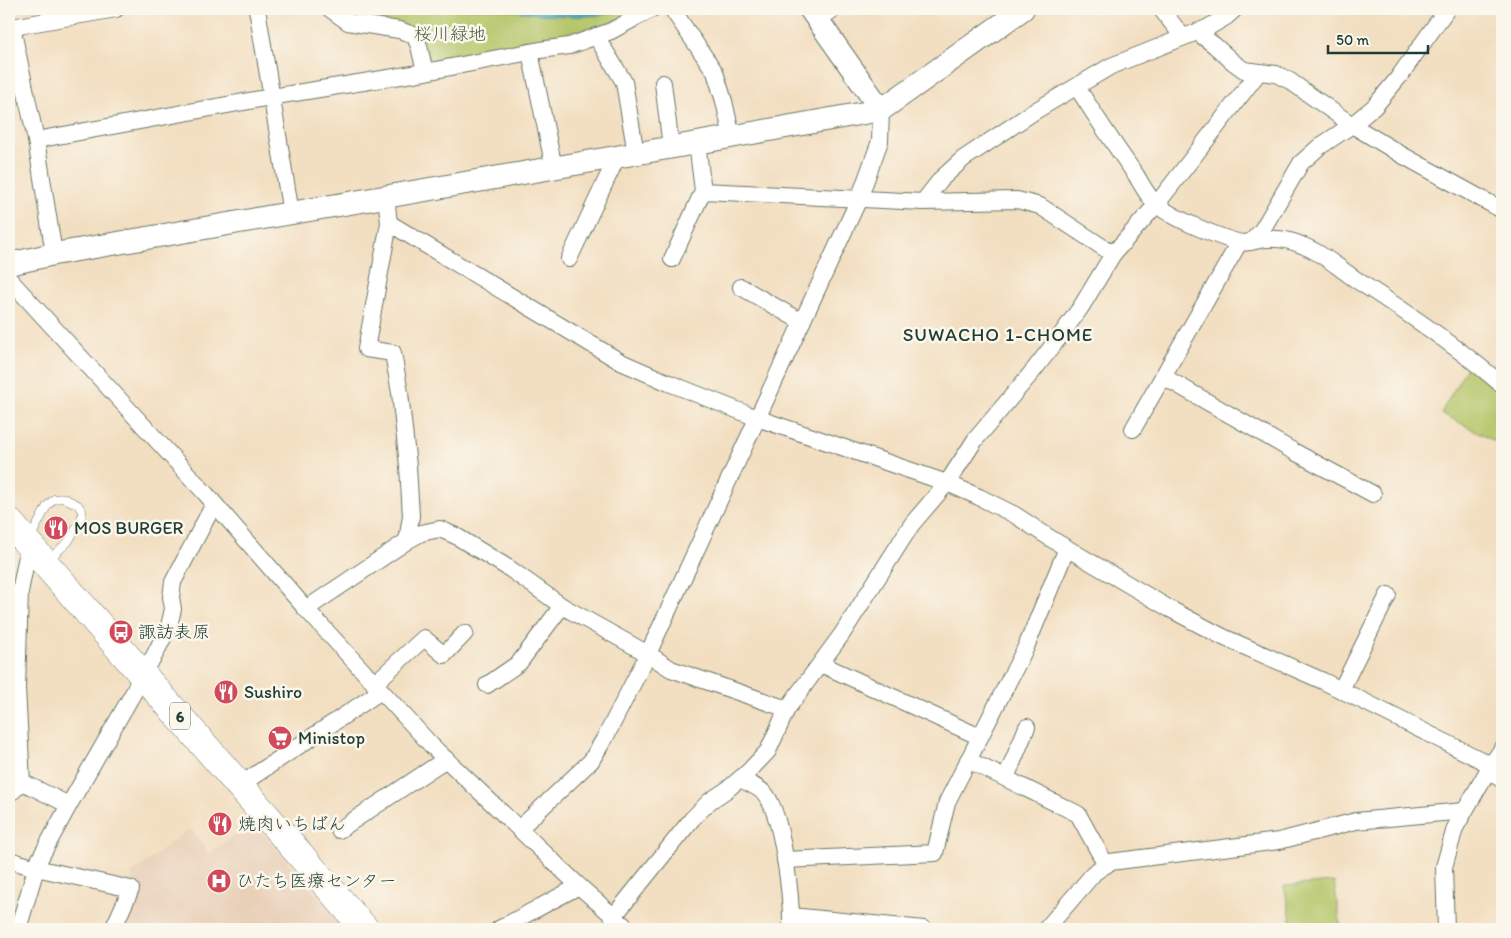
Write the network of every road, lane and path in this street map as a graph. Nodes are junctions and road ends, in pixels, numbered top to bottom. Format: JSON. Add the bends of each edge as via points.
{"nodes":[{"id":1,"x":116,"y":9,"type":"edge"},
{"id":2,"x":257,"y":9,"type":"edge"},
{"id":3,"x":330,"y":9,"type":"edge"},
{"id":4,"x":652,"y":9,"type":"edge"},
{"id":5,"x":672,"y":9,"type":"edge"},
{"id":6,"x":1023,"y":9,"type":"edge"},
{"id":7,"x":1161,"y":9,"type":"edge"},
{"id":8,"x":1234,"y":9,"type":"edge"},
{"id":9,"x":1447,"y":9,"type":"edge"},
{"id":10,"x":821,"y":13,"type":"edge"},
{"id":11,"x":10,"y":26,"type":"edge"},
{"id":12,"x":1190,"y":34,"type":"junction"},
{"id":13,"x":596,"y":36,"type":"junction"},
{"id":14,"x":530,"y":52,"type":"junction"},
{"id":15,"x":425,"y":72,"type":"junction"},
{"id":16,"x":1259,"y":72,"type":"junction"},
{"id":17,"x":663,"y":83,"type":"dead end"},
{"id":18,"x":1077,"y":87,"type":"junction"},
{"id":19,"x":271,"y":97,"type":"junction"},
{"id":20,"x":880,"y":110,"type":"junction"},
{"id":21,"x":1352,"y":125,"type":"junction"},
{"id":22,"x":732,"y":137,"type":"junction"},
{"id":23,"x":36,"y":140,"type":"junction"},
{"id":24,"x":696,"y":143,"type":"junction"},
{"id":25,"x":671,"y":147,"type":"junction"},
{"id":26,"x":627,"y":155,"type":"junction"},
{"id":27,"x":554,"y":168,"type":"junction"},
{"id":28,"x":703,"y":191,"type":"junction"},
{"id":29,"x":386,"y":197,"type":"junction"},
{"id":30,"x":859,"y":199,"type":"junction"},
{"id":31,"x":923,"y":202,"type":"junction"},
{"id":32,"x":1156,"y":204,"type":"junction"},
{"id":33,"x":1502,"y":210,"type":"edge"},
{"id":34,"x":291,"y":213,"type":"junction"},
{"id":35,"x":389,"y":223,"type":"junction"},
{"id":36,"x":1245,"y":242,"type":"junction"},
{"id":37,"x":54,"y":254,"type":"junction"},
{"id":38,"x":1113,"y":254,"type":"junction"},
{"id":39,"x":569,"y":259,"type":"dead end"},
{"id":40,"x":672,"y":259,"type":"dead end"},
{"id":41,"x":9,"y":264,"type":"edge"},
{"id":42,"x":9,"y":279,"type":"edge"},
{"id":43,"x":741,"y":287,"type":"dead end"},
{"id":44,"x":802,"y":322,"type":"junction"},
{"id":45,"x":1164,"y":377,"type":"junction"},
{"id":46,"x":1502,"y":385,"type":"edge"},
{"id":47,"x":757,"y":418,"type":"junction"},
{"id":48,"x":1133,"y":429,"type":"dead end"},
{"id":49,"x":947,"y":483,"type":"junction"},
{"id":50,"x":1373,"y":494,"type":"dead end"},
{"id":51,"x":214,"y":504,"type":"junction"},
{"id":52,"x":407,"y":541,"type":"junction"},
{"id":53,"x":27,"y":543,"type":"edge"},
{"id":54,"x":1067,"y":548,"type":"junction"},
{"id":55,"x":1388,"y":595,"type":"dead end"},
{"id":56,"x":562,"y":606,"type":"junction"},
{"id":57,"x":306,"y":609,"type":"junction"},
{"id":58,"x":465,"y":632,"type":"dead end"},
{"id":59,"x":648,"y":654,"type":"junction"},
{"id":60,"x":821,"y":664,"type":"junction"},
{"id":61,"x":141,"y":672,"type":"junction"},
{"id":62,"x":487,"y":685,"type":"dead end"},
{"id":63,"x":377,"y":687,"type":"junction"},
{"id":64,"x":1341,"y":690,"type":"junction"},
{"id":65,"x":787,"y":709,"type":"junction"},
{"id":66,"x":1027,"y":727,"type":"dead end"},
{"id":67,"x":980,"y":737,"type":"junction"},
{"id":68,"x":1502,"y":749,"type":"edge"},
{"id":69,"x":446,"y":759,"type":"junction"},
{"id":70,"x":968,"y":760,"type":"junction"},
{"id":71,"x":1490,"y":768,"type":"junction"},
{"id":72,"x":1006,"y":778,"type":"junction"},
{"id":73,"x":740,"y":779,"type":"junction"},
{"id":74,"x":1502,"y":780,"type":"edge"},
{"id":75,"x":240,"y":785,"type":"junction"},
{"id":76,"x":15,"y":787,"type":"edge"},
{"id":77,"x":68,"y":805,"type":"junction"},
{"id":78,"x":1464,"y":811,"type":"junction"},
{"id":79,"x":339,"y":830,"type":"dead end"},
{"id":80,"x":519,"y":830,"type":"junction"},
{"id":81,"x":9,"y":860,"type":"edge"},
{"id":82,"x":785,"y":860,"type":"junction"},
{"id":83,"x":1106,"y":865,"type":"junction"},
{"id":84,"x":36,"y":868,"type":"junction"},
{"id":85,"x":579,"y":886,"type":"junction"},
{"id":86,"x":614,"y":916,"type":"junction"},
{"id":87,"x":791,"y":923,"type":"edge"},
{"id":88,"x":18,"y":929,"type":"edge"},
{"id":89,"x":113,"y":929,"type":"edge"},
{"id":90,"x":365,"y":929,"type":"edge"},
{"id":91,"x":498,"y":929,"type":"edge"},
{"id":92,"x":628,"y":929,"type":"edge"},
{"id":93,"x":924,"y":929,"type":"edge"},
{"id":94,"x":1046,"y":929,"type":"edge"},
{"id":95,"x":1446,"y":929,"type":"edge"}],
"edges":[{"from":1,"to":11,"type":"street"},
{"from":2,"to":19,"type":"street"},
{"from":3,"to":15,"type":"street","via":[[348,22],[414,34]]},
{"from":4,"to":13,"type":"street"},
{"from":5,"to":22,"type":"street","via":[[715,72]]},
{"from":6,"to":20,"type":"street"},
{"from":7,"to":12,"type":"street"},
{"from":8,"to":12,"type":"street","via":[[1207,28]]},
{"from":9,"to":21,"type":"street","via":[[1398,78]]},
{"from":10,"to":20,"type":"street"},
{"from":11,"to":23,"type":"street"},
{"from":12,"to":16,"type":"street","via":[[1214,45],[1244,70]]},
{"from":12,"to":18,"type":"street","via":[[1111,66]]},
{"from":13,"to":14,"type":"street","via":[[569,46]]},
{"from":13,"to":26,"type":"street","via":[[624,82]]},
{"from":14,"to":15,"type":"street"},
{"from":14,"to":27,"type":"street"},
{"from":15,"to":19,"type":"street"},
{"from":16,"to":21,"type":"street","via":[[1276,74],[1290,81]]},
{"from":16,"to":32,"type":"street"},
{"from":17,"to":25,"type":"street"},
{"from":18,"to":31,"type":"street","via":[[963,159]]},
{"from":18,"to":32,"type":"street"},
{"from":19,"to":23,"type":"street"},
{"from":19,"to":34,"type":"street"},
{"from":20,"to":22,"type":"street"},
{"from":20,"to":30,"type":"street","via":[[880,141]]},
{"from":21,"to":33,"type":"street"},
{"from":21,"to":36,"type":"street","via":[[1319,147],[1301,164],[1262,230]]},
{"from":22,"to":24,"type":"street"},
{"from":23,"to":37,"type":"street"},
{"from":24,"to":25,"type":"street"},
{"from":24,"to":28,"type":"street"},
{"from":25,"to":26,"type":"street"},
{"from":26,"to":27,"type":"street"},
{"from":26,"to":39,"type":"street"},
{"from":27,"to":29,"type":"street"},
{"from":28,"to":30,"type":"street"},
{"from":28,"to":40,"type":"street"},
{"from":29,"to":34,"type":"street"},
{"from":29,"to":35,"type":"street"},
{"from":30,"to":31,"type":"street"},
{"from":30,"to":44,"type":"street"},
{"from":31,"to":38,"type":"street","via":[[1018,200],[1040,206]]},
{"from":32,"to":36,"type":"street","via":[[1174,216]]},
{"from":32,"to":38,"type":"street"},
{"from":34,"to":37,"type":"street"},
{"from":35,"to":47,"type":"street","via":[[621,362]]},
{"from":35,"to":52,"type":"street","via":[[366,349],[394,353],[408,466],[411,516]]},
{"from":36,"to":45,"type":"street"},
{"from":36,"to":46,"type":"street","via":[[1267,238],[1287,240],[1323,256],[1422,323]]},
{"from":37,"to":41,"type":"street"},
{"from":38,"to":49,"type":"street","via":[[1081,307],[1034,371],[976,440]]},
{"from":42,"to":51,"type":"street"},
{"from":43,"to":44,"type":"street"},
{"from":44,"to":47,"type":"street"},
{"from":45,"to":48,"type":"street"},
{"from":45,"to":50,"type":"street"},
{"from":47,"to":49,"type":"street"},
{"from":47,"to":59,"type":"street"},
{"from":49,"to":54,"type":"street","via":[[1015,516]]},
{"from":49,"to":60,"type":"street","via":[[912,524]]},
{"from":51,"to":57,"type":"street"},
{"from":51,"to":61,"type":"street","via":[[173,582],[169,626],[153,658]]},
{"from":52,"to":56,"type":"street","via":[[421,533],[440,529],[448,532],[510,569]]},
{"from":52,"to":57,"type":"street"},
{"from":53,"to":53,"type":"lane","via":[[54,499],[64,498],[78,505],[82,511],[81,520],[68,542],[56,552]]},
{"from":53,"to":61,"type":"highway","number":"6"},
{"from":53,"to":76,"type":"street","via":[[20,592]]},
{"from":54,"to":64,"type":"street","via":[[1223,637]]},
{"from":54,"to":67,"type":"street","via":[[1026,646]]},
{"from":55,"to":64,"type":"street"},
{"from":56,"to":59,"type":"street"},
{"from":56,"to":62,"type":"street","via":[[519,663]]},
{"from":57,"to":63,"type":"street"},
{"from":58,"to":63,"type":"street","via":[[444,655],[424,638]]},
{"from":59,"to":65,"type":"street","via":[[671,669]]},
{"from":59,"to":80,"type":"street","via":[[591,761]]},
{"from":60,"to":65,"type":"street"},
{"from":60,"to":67,"type":"street"},
{"from":61,"to":75,"type":"highway","number":"6"},
{"from":61,"to":77,"type":"street","via":[[135,690]]},
{"from":63,"to":69,"type":"street"},
{"from":63,"to":75,"type":"street"},
{"from":64,"to":71,"type":"street"},
{"from":65,"to":73,"type":"street","via":[[768,751]]},
{"from":66,"to":72,"type":"street"},
{"from":67,"to":70,"type":"street"},
{"from":68,"to":71,"type":"street"},
{"from":69,"to":79,"type":"street"},
{"from":69,"to":80,"type":"street"},
{"from":70,"to":72,"type":"street"},
{"from":70,"to":82,"type":"street","via":[[947,802],[935,853]]},
{"from":71,"to":74,"type":"street"},
{"from":71,"to":78,"type":"street"},
{"from":72,"to":83,"type":"street","via":[[1078,814]]},
{"from":73,"to":82,"type":"street","via":[[766,794],[774,811]]},
{"from":73,"to":86,"type":"street","via":[[692,819]]},
{"from":75,"to":90,"type":"highway","number":"6"},
{"from":76,"to":77,"type":"street"},
{"from":77,"to":84,"type":"street"},
{"from":78,"to":83,"type":"street","via":[[1356,821],[1279,841]]},
{"from":78,"to":95,"type":"street","via":[[1455,828],[1444,867]]},
{"from":80,"to":85,"type":"street"},
{"from":81,"to":84,"type":"street"},
{"from":82,"to":87,"type":"street"},
{"from":83,"to":94,"type":"street","via":[[1095,872]]},
{"from":84,"to":88,"type":"street"},
{"from":84,"to":89,"type":"street","via":[[131,889]]},
{"from":85,"to":86,"type":"street"},
{"from":85,"to":91,"type":"street"},
{"from":86,"to":92,"type":"street"},
{"from":87,"to":93,"type":"street"}]}
